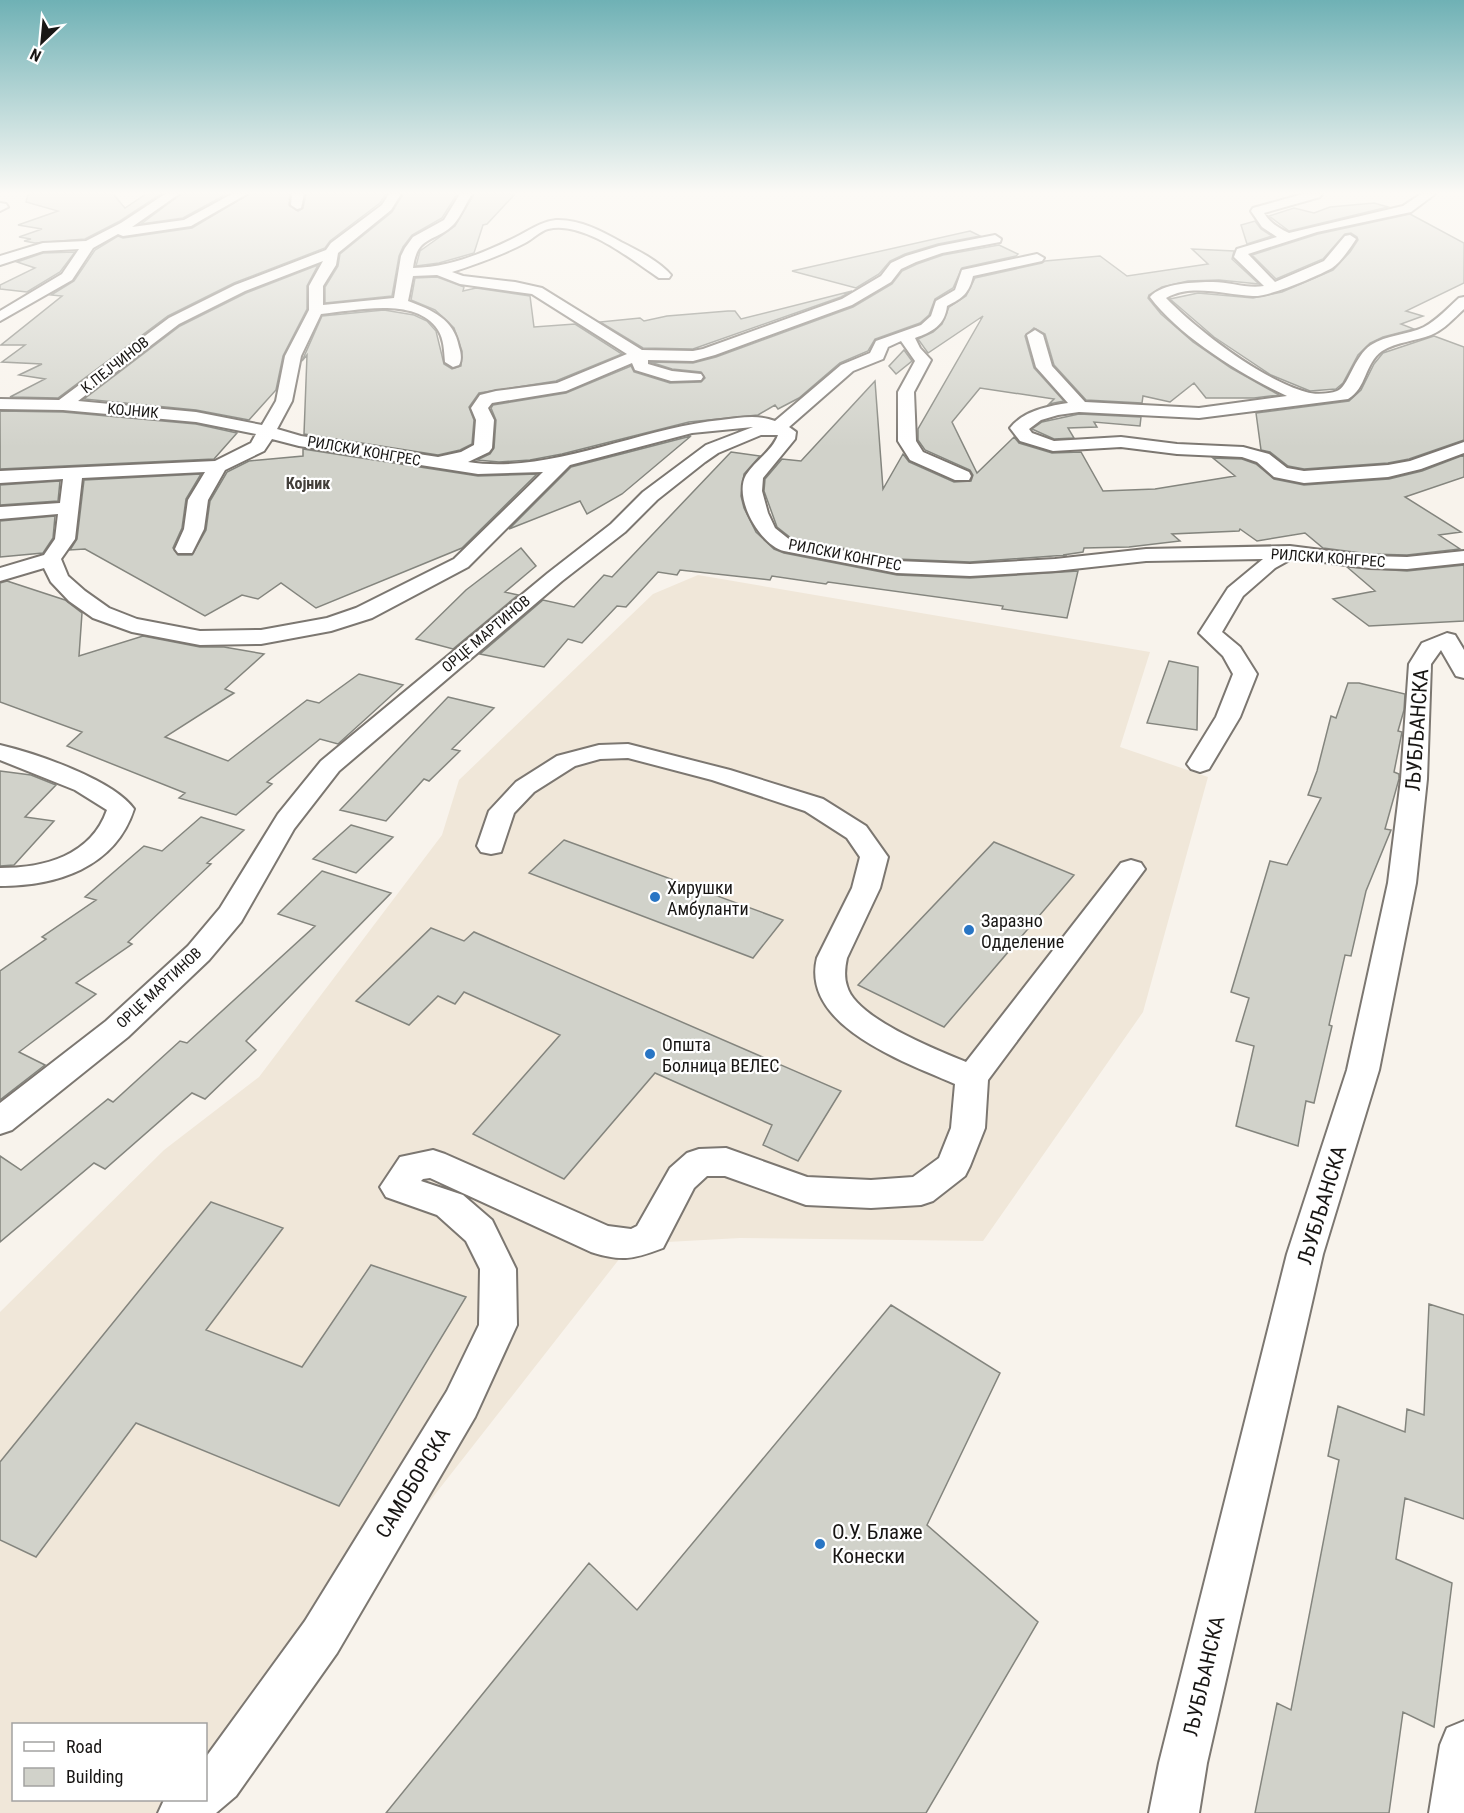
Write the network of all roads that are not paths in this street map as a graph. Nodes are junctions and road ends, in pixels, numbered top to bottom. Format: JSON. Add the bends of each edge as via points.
{"nodes":[{"id":1,"x":65,"y":279,"type":"edge"},
{"id":2,"x":264,"y":279,"type":"edge"},
{"id":3,"x":321,"y":279,"type":"edge"},
{"id":4,"x":406,"y":279,"type":"edge"},
{"id":5,"x":457,"y":279,"type":"edge"},
{"id":6,"x":886,"y":279,"type":"edge"},
{"id":7,"x":966,"y":279,"type":"edge"},
{"id":8,"x":1264,"y":279,"type":"edge"},
{"id":9,"x":1293,"y":279,"type":"edge"},
{"id":10,"x":1273,"y":287,"type":"junction"},
{"id":11,"x":1464,"y":301,"type":"edge"},
{"id":12,"x":398,"y":302,"type":"junction"},
{"id":13,"x":316,"y":310,"type":"junction"},
{"id":14,"x":0,"y":317,"type":"edge"},
{"id":15,"x":906,"y":335,"type":"junction"},
{"id":16,"x":1035,"y":335,"type":"dead end"},
{"id":17,"x":639,"y":355,"type":"junction"},
{"id":18,"x":453,"y":362,"type":"dead end"},
{"id":19,"x":695,"y":377,"type":"dead end"},
{"id":20,"x":1304,"y":398,"type":"junction"},
{"id":21,"x":0,"y":404,"type":"edge"},
{"id":22,"x":63,"y":405,"type":"junction"},
{"id":23,"x":1080,"y":407,"type":"junction"},
{"id":24,"x":779,"y":427,"type":"junction"},
{"id":25,"x":265,"y":431,"type":"junction"},
{"id":26,"x":1464,"y":447,"type":"edge"},
{"id":27,"x":427,"y":462,"type":"junction"},
{"id":28,"x":563,"y":462,"type":"junction"},
{"id":29,"x":218,"y":466,"type":"junction"},
{"id":30,"x":73,"y":473,"type":"junction"},
{"id":31,"x":962,"y":476,"type":"dead end"},
{"id":32,"x":0,"y":477,"type":"edge"},
{"id":33,"x":68,"y":508,"type":"junction"},
{"id":34,"x":0,"y":513,"type":"edge"},
{"id":35,"x":185,"y":549,"type":"dead end"},
{"id":36,"x":1290,"y":552,"type":"junction"},
{"id":37,"x":1464,"y":557,"type":"edge"},
{"id":38,"x":51,"y":559,"type":"junction"},
{"id":39,"x":0,"y":575,"type":"edge"},
{"id":40,"x":1455,"y":637,"type":"edge"},
{"id":41,"x":1464,"y":671,"type":"edge"},
{"id":42,"x":0,"y":752,"type":"edge"},
{"id":43,"x":1200,"y":764,"type":"dead end"},
{"id":44,"x":491,"y":846,"type":"dead end"},
{"id":45,"x":1131,"y":868,"type":"dead end"},
{"id":46,"x":0,"y":877,"type":"edge"},
{"id":47,"x":972,"y":1078,"type":"junction"},
{"id":48,"x":0,"y":1121,"type":"edge"},
{"id":49,"x":1464,"y":1745,"type":"edge"},
{"id":50,"x":207,"y":1790,"type":"edge"},
{"id":51,"x":196,"y":1801,"type":"edge"},
{"id":52,"x":183,"y":1813,"type":"edge"},
{"id":53,"x":1174,"y":1813,"type":"edge"},
{"id":54,"x":1454,"y":1813,"type":"edge"}],
"edges":[{"from":1,"to":14,"type":"street"},
{"from":2,"to":22,"type":"street","name":"К.ПЕЈЧИНОВ","via":[[174,321]]},
{"from":3,"to":13,"type":"street","via":[[316,286]]},
{"from":4,"to":12,"type":"street","via":[[403,298]]},
{"from":5,"to":17,"type":"street","via":[[537,291]]},
{"from":6,"to":17,"type":"street","via":[[847,302],[709,352],[693,356]]},
{"from":7,"to":15,"type":"street","name":"ОРЦЕ МАРТИНОВ","via":[[959,296],[941,304],[936,320]]},
{"from":8,"to":10,"type":"street"},
{"from":9,"to":10,"type":"street"},
{"from":10,"to":20,"type":"street","via":[[1255,292],[1195,287],[1157,297],[1180,321],[1255,375]]},
{"from":11,"to":20,"type":"street","via":[[1435,327],[1371,352],[1360,365],[1351,393],[1333,399]]},
{"from":12,"to":13,"type":"street"},
{"from":12,"to":18,"type":"street","via":[[440,321],[451,336]]},
{"from":13,"to":25,"type":"street","via":[[293,356],[284,401]]},
{"from":15,"to":24,"type":"street","name":"ОРЦЕ МАРТИНОВ","via":[[888,340],[881,344],[877,356],[847,368]]},
{"from":15,"to":31,"type":"street","via":[[923,360],[906,392],[910,449],[916,456]]},
{"from":16,"to":23,"type":"street","via":[[1044,367]]},
{"from":17,"to":19,"type":"street","via":[[641,367],[671,376]]},
{"from":17,"to":27,"type":"street","via":[[560,388],[486,399],[479,408],[485,420],[483,448],[466,457]]},
{"from":20,"to":23,"type":"street","via":[[1199,413]]},
{"from":21,"to":22,"type":"street","name":"КОЈНИК"},
{"from":22,"to":25,"type":"street","name":"КОЈНИК","via":[[195,417]]},
{"from":23,"to":26,"type":"street","via":[[1042,414],[1019,428],[1026,436],[1053,446],[1121,442],[1243,452],[1263,458],[1281,473],[1304,477],[1395,470]]},
{"from":24,"to":28,"type":"street","name":"РИЛСКИ КОНГРЕС","via":[[758,421],[692,428]]},
{"from":24,"to":36,"type":"street","name":"РИЛСКИ КОНГРЕС","via":[[787,432],[786,439],[754,477],[753,491],[767,531],[784,545],[897,567],[970,570],[1146,555]]},
{"from":24,"to":48,"type":"street","name":"ОРЦЕ МАРТИНОВ","via":[[746,435],[699,458],[363,736],[307,793],[225,923],[189,965]]},
{"from":25,"to":27,"type":"street","name":"РИЛСКИ КОНГРЕС","via":[[299,441]]},
{"from":25,"to":29,"type":"street","via":[[258,447]]},
{"from":27,"to":28,"type":"street","name":"РИЛСКИ КОНГРЕС","via":[[478,469],[528,468]]},
{"from":28,"to":38,"type":"street","via":[[461,563],[364,613],[301,630],[261,637],[200,638],[132,625],[101,613],[77,596],[58,578]]},
{"from":29,"to":30,"type":"street"},
{"from":29,"to":35,"type":"street","via":[[198,500],[194,529]]},
{"from":30,"to":32,"type":"street"},
{"from":30,"to":33,"type":"street"},
{"from":33,"to":34,"type":"street"},
{"from":33,"to":38,"type":"street","via":[[65,539]]},
{"from":36,"to":37,"type":"street","name":"РИЛСКИ КОНГРЕС","via":[[1369,562]]},
{"from":36,"to":43,"type":"street","via":[[1268,564],[1235,592],[1210,633],[1232,652],[1245,674],[1228,717]]},
{"from":38,"to":39,"type":"street"},
{"from":40,"to":41,"type":"street","name":"ЉУБЉАНСКА"},
{"from":40,"to":53,"type":"street","name":"ЉУБЉАНСКА","via":[[1435,644],[1425,652],[1420,664],[1414,779],[1402,883],[1363,1070],[1305,1254]]},
{"from":42,"to":46,"type":"street","via":[[116,801],[121,809],[118,823],[105,841],[82,858],[43,874]]},
{"from":44,"to":47,"type":"street","via":[[502,811],[525,787],[566,761],[599,752],[628,751],[814,805],[857,832],[874,857],[866,889],[830,967],[830,986],[842,1008],[873,1032]]},
{"from":45,"to":47,"type":"street"},
{"from":47,"to":50,"type":"street","name":"САМОБОРСКА","via":[[968,1128],[953,1166],[921,1191],[806,1191],[726,1162],[699,1163],[682,1178],[650,1237],[631,1244],[604,1241],[433,1164],[412,1167],[398,1188],[450,1205],[479,1231],[498,1269],[498,1325],[461,1404],[321,1637],[219,1779]]},
{"from":49,"to":54,"type":"street"},
{"from":51,"to":52,"type":"street"}]}
